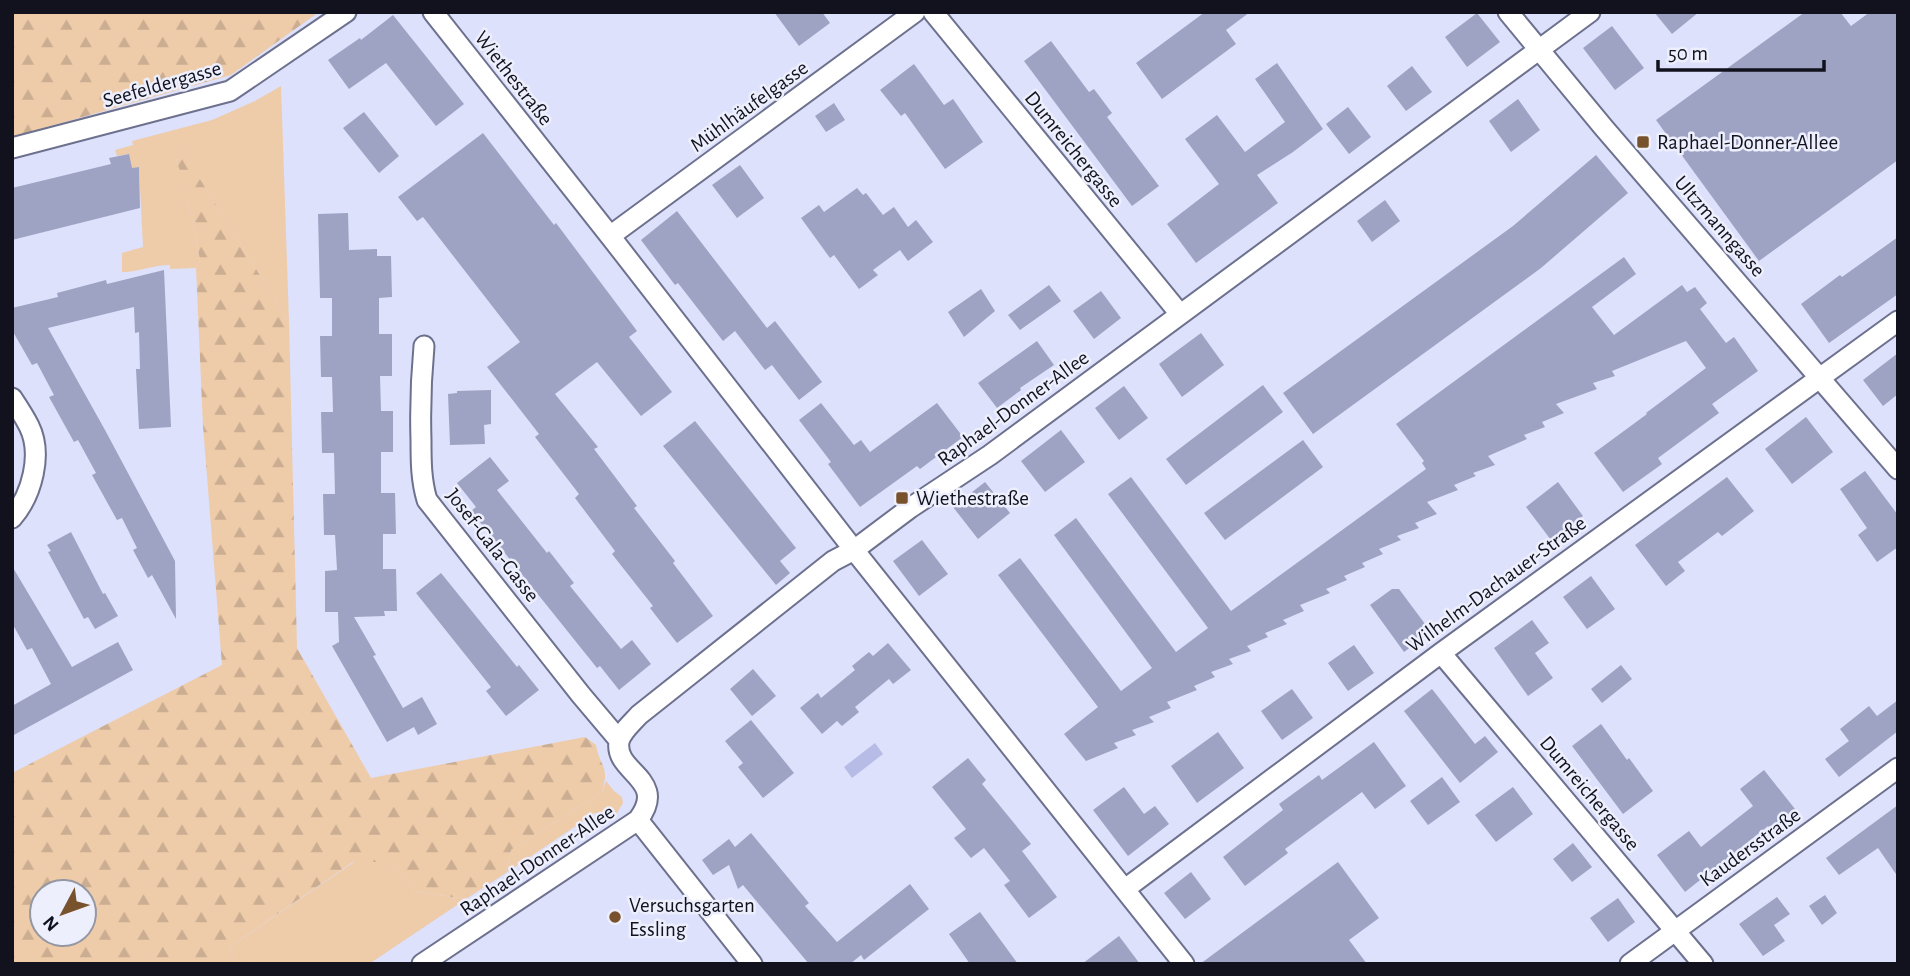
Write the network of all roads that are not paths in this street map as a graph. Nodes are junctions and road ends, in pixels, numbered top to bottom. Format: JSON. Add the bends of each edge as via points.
{"nodes":[{"id":1,"x":346,"y":12,"type":"edge"},
{"id":2,"x":433,"y":12,"type":"edge"},
{"id":3,"x":915,"y":12,"type":"edge"},
{"id":4,"x":933,"y":12,"type":"edge"},
{"id":5,"x":1508,"y":12,"type":"edge"},
{"id":6,"x":1590,"y":12,"type":"edge"},
{"id":7,"x":1541,"y":49,"type":"junction"},
{"id":8,"x":12,"y":148,"type":"edge"},
{"id":9,"x":610,"y":236,"type":"junction"},
{"id":10,"x":1180,"y":314,"type":"junction"},
{"id":11,"x":1898,"y":321,"type":"edge"},
{"id":12,"x":424,"y":346,"type":"dead end"},
{"id":13,"x":1819,"y":377,"type":"junction"},
{"id":14,"x":12,"y":398,"type":"edge"},
{"id":15,"x":1898,"y":469,"type":"edge"},
{"id":16,"x":12,"y":518,"type":"edge"},
{"id":17,"x":854,"y":550,"type":"junction"},
{"id":18,"x":1441,"y":653,"type":"junction"},
{"id":19,"x":619,"y":740,"type":"junction"},
{"id":20,"x":1898,"y":768,"type":"edge"},
{"id":21,"x":638,"y":820,"type":"junction"},
{"id":22,"x":1125,"y":889,"type":"junction"},
{"id":23,"x":1675,"y":930,"type":"junction"},
{"id":24,"x":422,"y":964,"type":"edge"},
{"id":25,"x":752,"y":964,"type":"edge"},
{"id":26,"x":1184,"y":964,"type":"edge"},
{"id":27,"x":1630,"y":964,"type":"edge"},
{"id":28,"x":1703,"y":964,"type":"edge"}],
"edges":[{"from":1,"to":8,"type":"street","name":"Seefeldergasse","via":[[230,91]]},
{"from":2,"to":9,"type":"street","name":"Wiethestraße"},
{"from":3,"to":9,"type":"street","name":"Mühlhäufelgasse"},
{"from":4,"to":10,"type":"street","name":"Dumreichergasse"},
{"from":5,"to":7,"type":"street","name":"Ultzmanngasse"},
{"from":6,"to":7,"type":"street","name":"Raphael-Donner-Allee"},
{"from":7,"to":10,"type":"street","name":"Raphael-Donner-Allee"},
{"from":7,"to":13,"type":"street","name":"Ultzmanngasse"},
{"from":9,"to":17,"type":"street","name":"Wiethestraße"},
{"from":10,"to":17,"type":"street","name":"Raphael-Donner-Allee"},
{"from":11,"to":13,"type":"street","name":"Wilhelm-Dachauer-Straße"},
{"from":12,"to":19,"type":"street","name":"Josef-Gala-Gasse","via":[[419,395],[427,500]]},
{"from":13,"to":15,"type":"street","name":"Ultzmanngasse"},
{"from":13,"to":18,"type":"street","name":"Wilhelm-Dachauer-Straße"},
{"from":14,"to":16,"type":"street","via":[[30,428],[35,455],[32,485]]},
{"from":17,"to":19,"type":"street","name":"Raphael-Donner-Allee","via":[[833,561],[639,715]]},
{"from":17,"to":22,"type":"street","name":"Wiethestraße"},
{"from":18,"to":22,"type":"street","name":"Wilhelm-Dachauer-Straße"},
{"from":18,"to":23,"type":"street","name":"Dumreichergasse"},
{"from":19,"to":21,"type":"street","name":"Raphael-Donner-Allee","via":[[619,751],[648,794],[647,808]]},
{"from":20,"to":23,"type":"street","name":"Kaudersstraße"},
{"from":21,"to":24,"type":"street","name":"Raphael-Donner-Allee"},
{"from":21,"to":25,"type":"street"},
{"from":22,"to":26,"type":"street","name":"Wiethestraße"},
{"from":23,"to":27,"type":"street","name":"Kaudersstraße"},
{"from":23,"to":28,"type":"street","name":"Dumreichergasse"}]}
